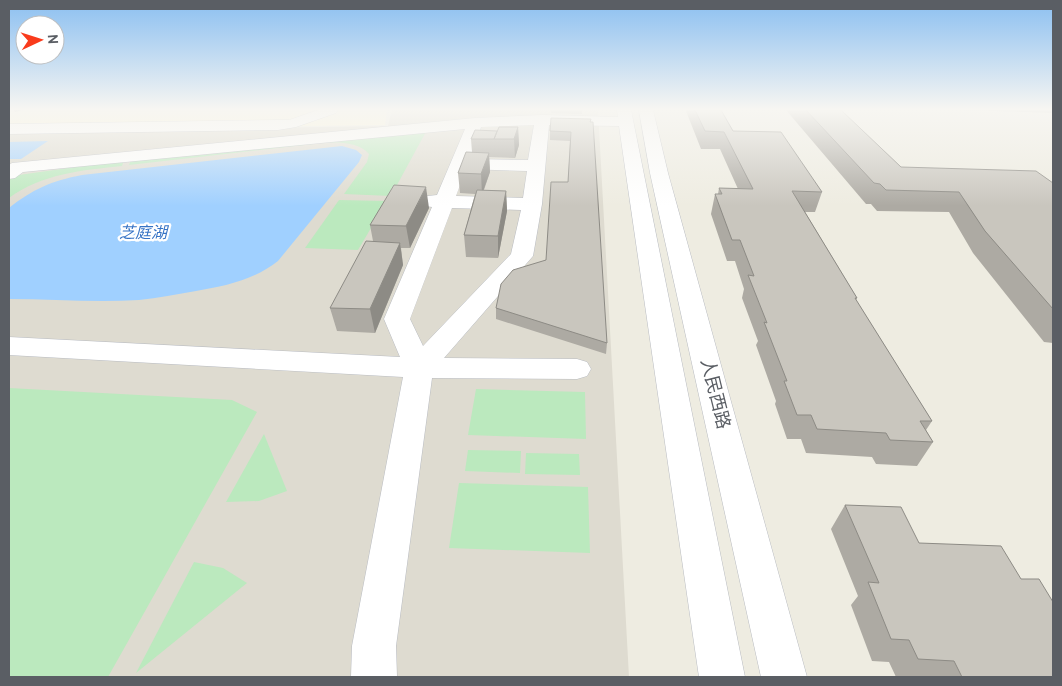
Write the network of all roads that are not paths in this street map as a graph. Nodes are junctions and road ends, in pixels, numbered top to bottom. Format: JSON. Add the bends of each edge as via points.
{"nodes":[{"id":1,"x":282,"y":142,"type":"edge"},
{"id":2,"x":468,"y":142,"type":"edge"},
{"id":3,"x":540,"y":142,"type":"edge"},
{"id":4,"x":636,"y":142,"type":"edge"},
{"id":5,"x":645,"y":142,"type":"edge"},
{"id":6,"x":460,"y":164,"type":"junction"},
{"id":7,"x":537,"y":166,"type":"junction"},
{"id":8,"x":12,"y":170,"type":"edge"},
{"id":9,"x":406,"y":200,"type":"edge"},
{"id":10,"x":444,"y":202,"type":"junction"},
{"id":11,"x":532,"y":204,"type":"junction"},
{"id":12,"x":9,"y":346,"type":"edge"},
{"id":13,"x":419,"y":368,"type":"junction"},
{"id":14,"x":577,"y":369,"type":"dead end"},
{"id":15,"x":367,"y":667,"type":"edge"},
{"id":16,"x":722,"y":677,"type":"edge"},
{"id":17,"x":784,"y":677,"type":"edge"}],
"edges":[{"from":1,"to":8,"type":"street"},
{"from":2,"to":6,"type":"street"},
{"from":3,"to":7,"type":"street"},
{"from":4,"to":16,"type":"street"},
{"from":5,"to":17,"type":"street","name":"人民西路","via":[[659,173]]},
{"from":6,"to":7,"type":"street"},
{"from":6,"to":10,"type":"street"},
{"from":7,"to":11,"type":"street"},
{"from":9,"to":10,"type":"street"},
{"from":10,"to":11,"type":"street"},
{"from":10,"to":13,"type":"street","via":[[414,257],[396,319]]},
{"from":11,"to":13,"type":"street","via":[[522,256]]},
{"from":12,"to":13,"type":"street"},
{"from":13,"to":14,"type":"street"},
{"from":13,"to":15,"type":"street"}]}
